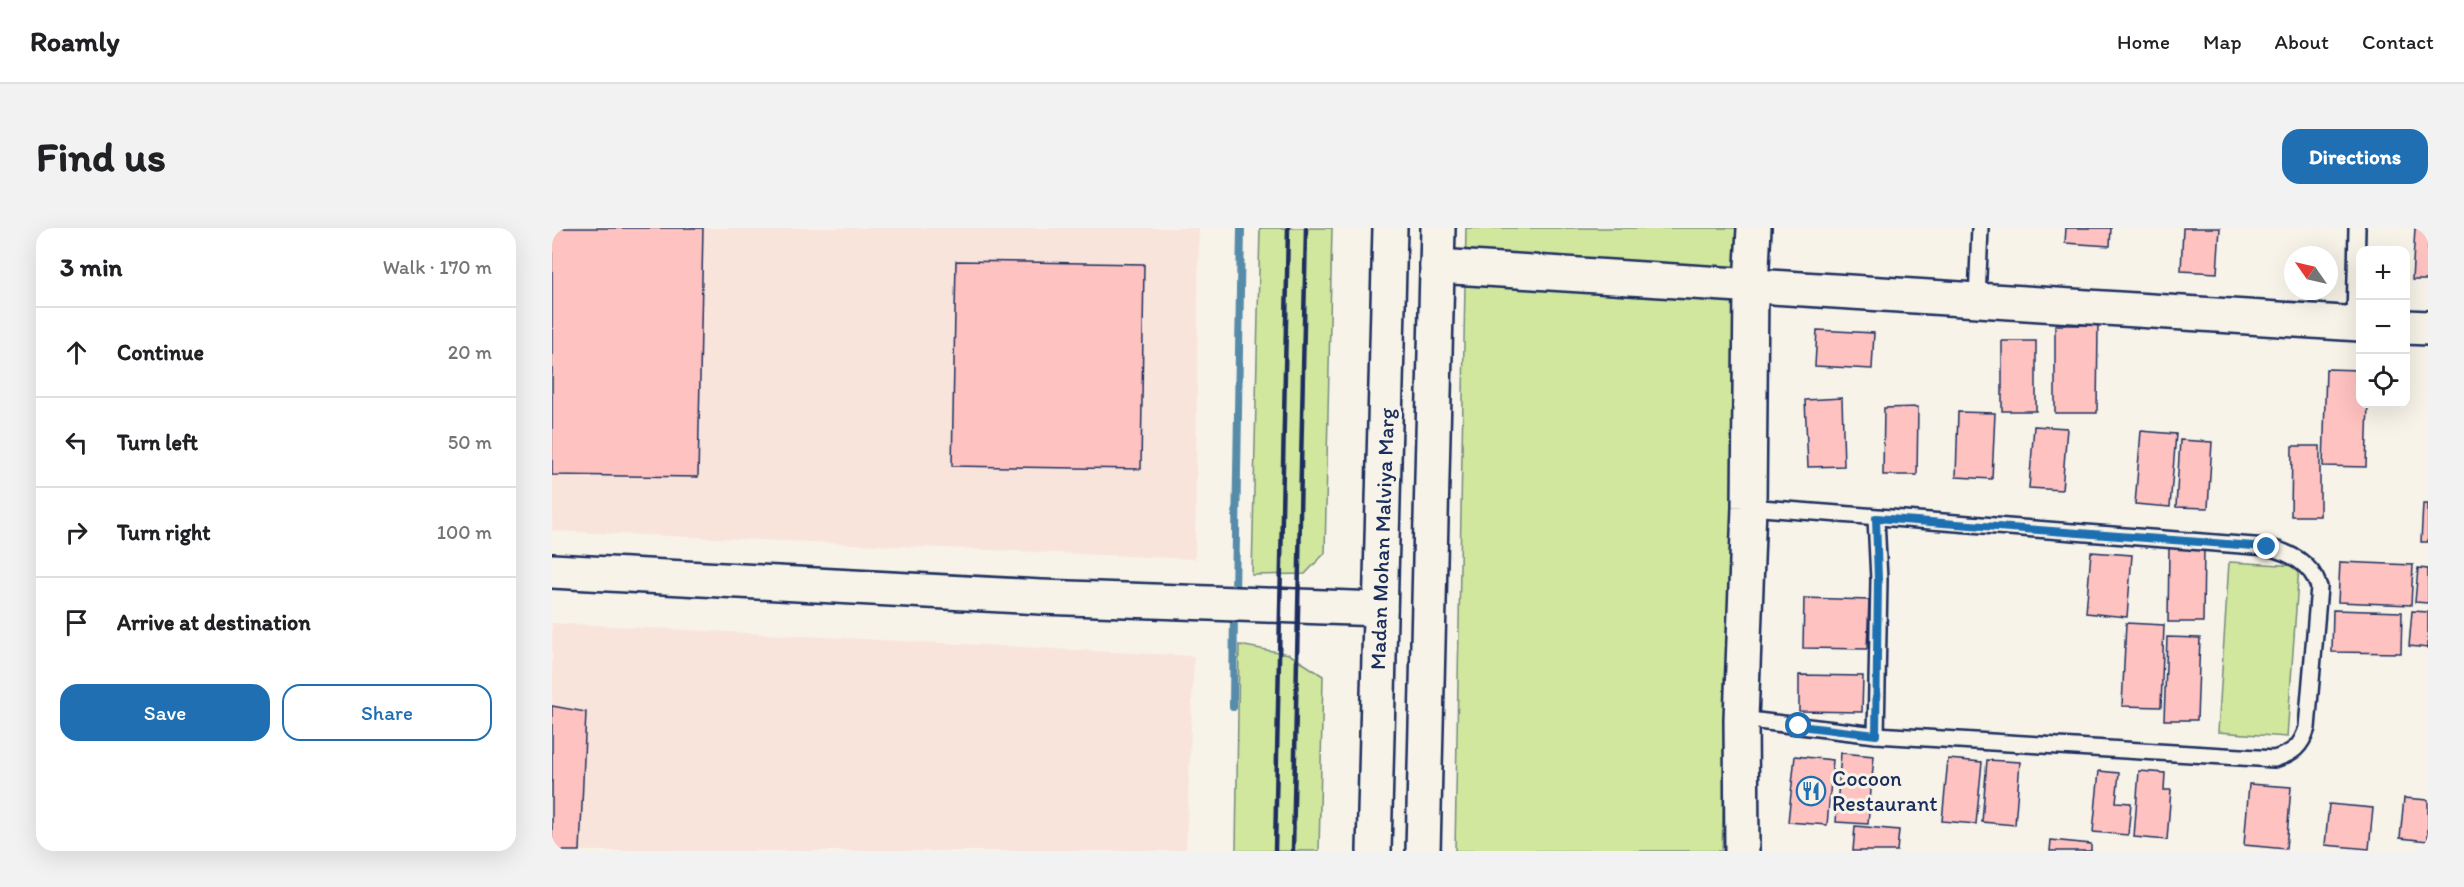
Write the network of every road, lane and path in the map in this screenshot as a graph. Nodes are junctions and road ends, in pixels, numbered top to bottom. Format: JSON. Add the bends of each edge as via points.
{"nodes":[{"id":1,"x":1390,"y":228,"type":"edge"},
{"id":2,"x":1438,"y":228,"type":"edge"},
{"id":3,"x":1754,"y":228,"type":"edge"},
{"id":4,"x":1980,"y":228,"type":"edge"},
{"id":5,"x":2357,"y":228,"type":"edge"},
{"id":6,"x":1437,"y":266,"type":"junction"},
{"id":7,"x":1751,"y":286,"type":"junction"},
{"id":8,"x":1977,"y":300,"type":"junction"},
{"id":9,"x":2358,"y":300,"type":"edge"},
{"id":10,"x":2356,"y":324,"type":"edge"},
{"id":11,"x":2410,"y":327,"type":"edge"},
{"id":12,"x":2428,"y":328,"type":"edge"},
{"id":13,"x":1749,"y":507,"type":"junction"},
{"id":14,"x":1876,"y":518,"type":"junction"},
{"id":15,"x":552,"y":571,"type":"edge"},
{"id":16,"x":1380,"y":609,"type":"junction"},
{"id":17,"x":1741,"y":719,"type":"junction"},
{"id":18,"x":1876,"y":735,"type":"junction"},
{"id":19,"x":1374,"y":851,"type":"edge"},
{"id":20,"x":1423,"y":851,"type":"edge"},
{"id":21,"x":1742,"y":851,"type":"edge"}],
"edges":[{"from":1,"to":16,"type":"street","name":"Madan Mohan Malviya Marg"},
{"from":2,"to":6,"type":"street"},
{"from":3,"to":7,"type":"street"},
{"from":4,"to":8,"type":"lane"},
{"from":5,"to":9,"type":"lane"},
{"from":6,"to":7,"type":"street"},
{"from":6,"to":20,"type":"street"},
{"from":7,"to":8,"type":"street"},
{"from":7,"to":13,"type":"street"},
{"from":8,"to":10,"type":"street"},
{"from":11,"to":12,"type":"street"},
{"from":13,"to":14,"type":"lane"},
{"from":13,"to":17,"type":"street"},
{"from":14,"to":18,"type":"lane"},
{"from":14,"to":18,"type":"lane","via":[[2267,547],[2300,560],[2315,574],[2319,587],[2307,728],[2302,743],[2290,754],[2274,759]]},
{"from":15,"to":16,"type":"street","via":[[1041,597]]},
{"from":16,"to":19,"type":"street","name":"Madan Mohan Malviya Marg"},
{"from":17,"to":18,"type":"lane"},
{"from":17,"to":21,"type":"street"}]}
